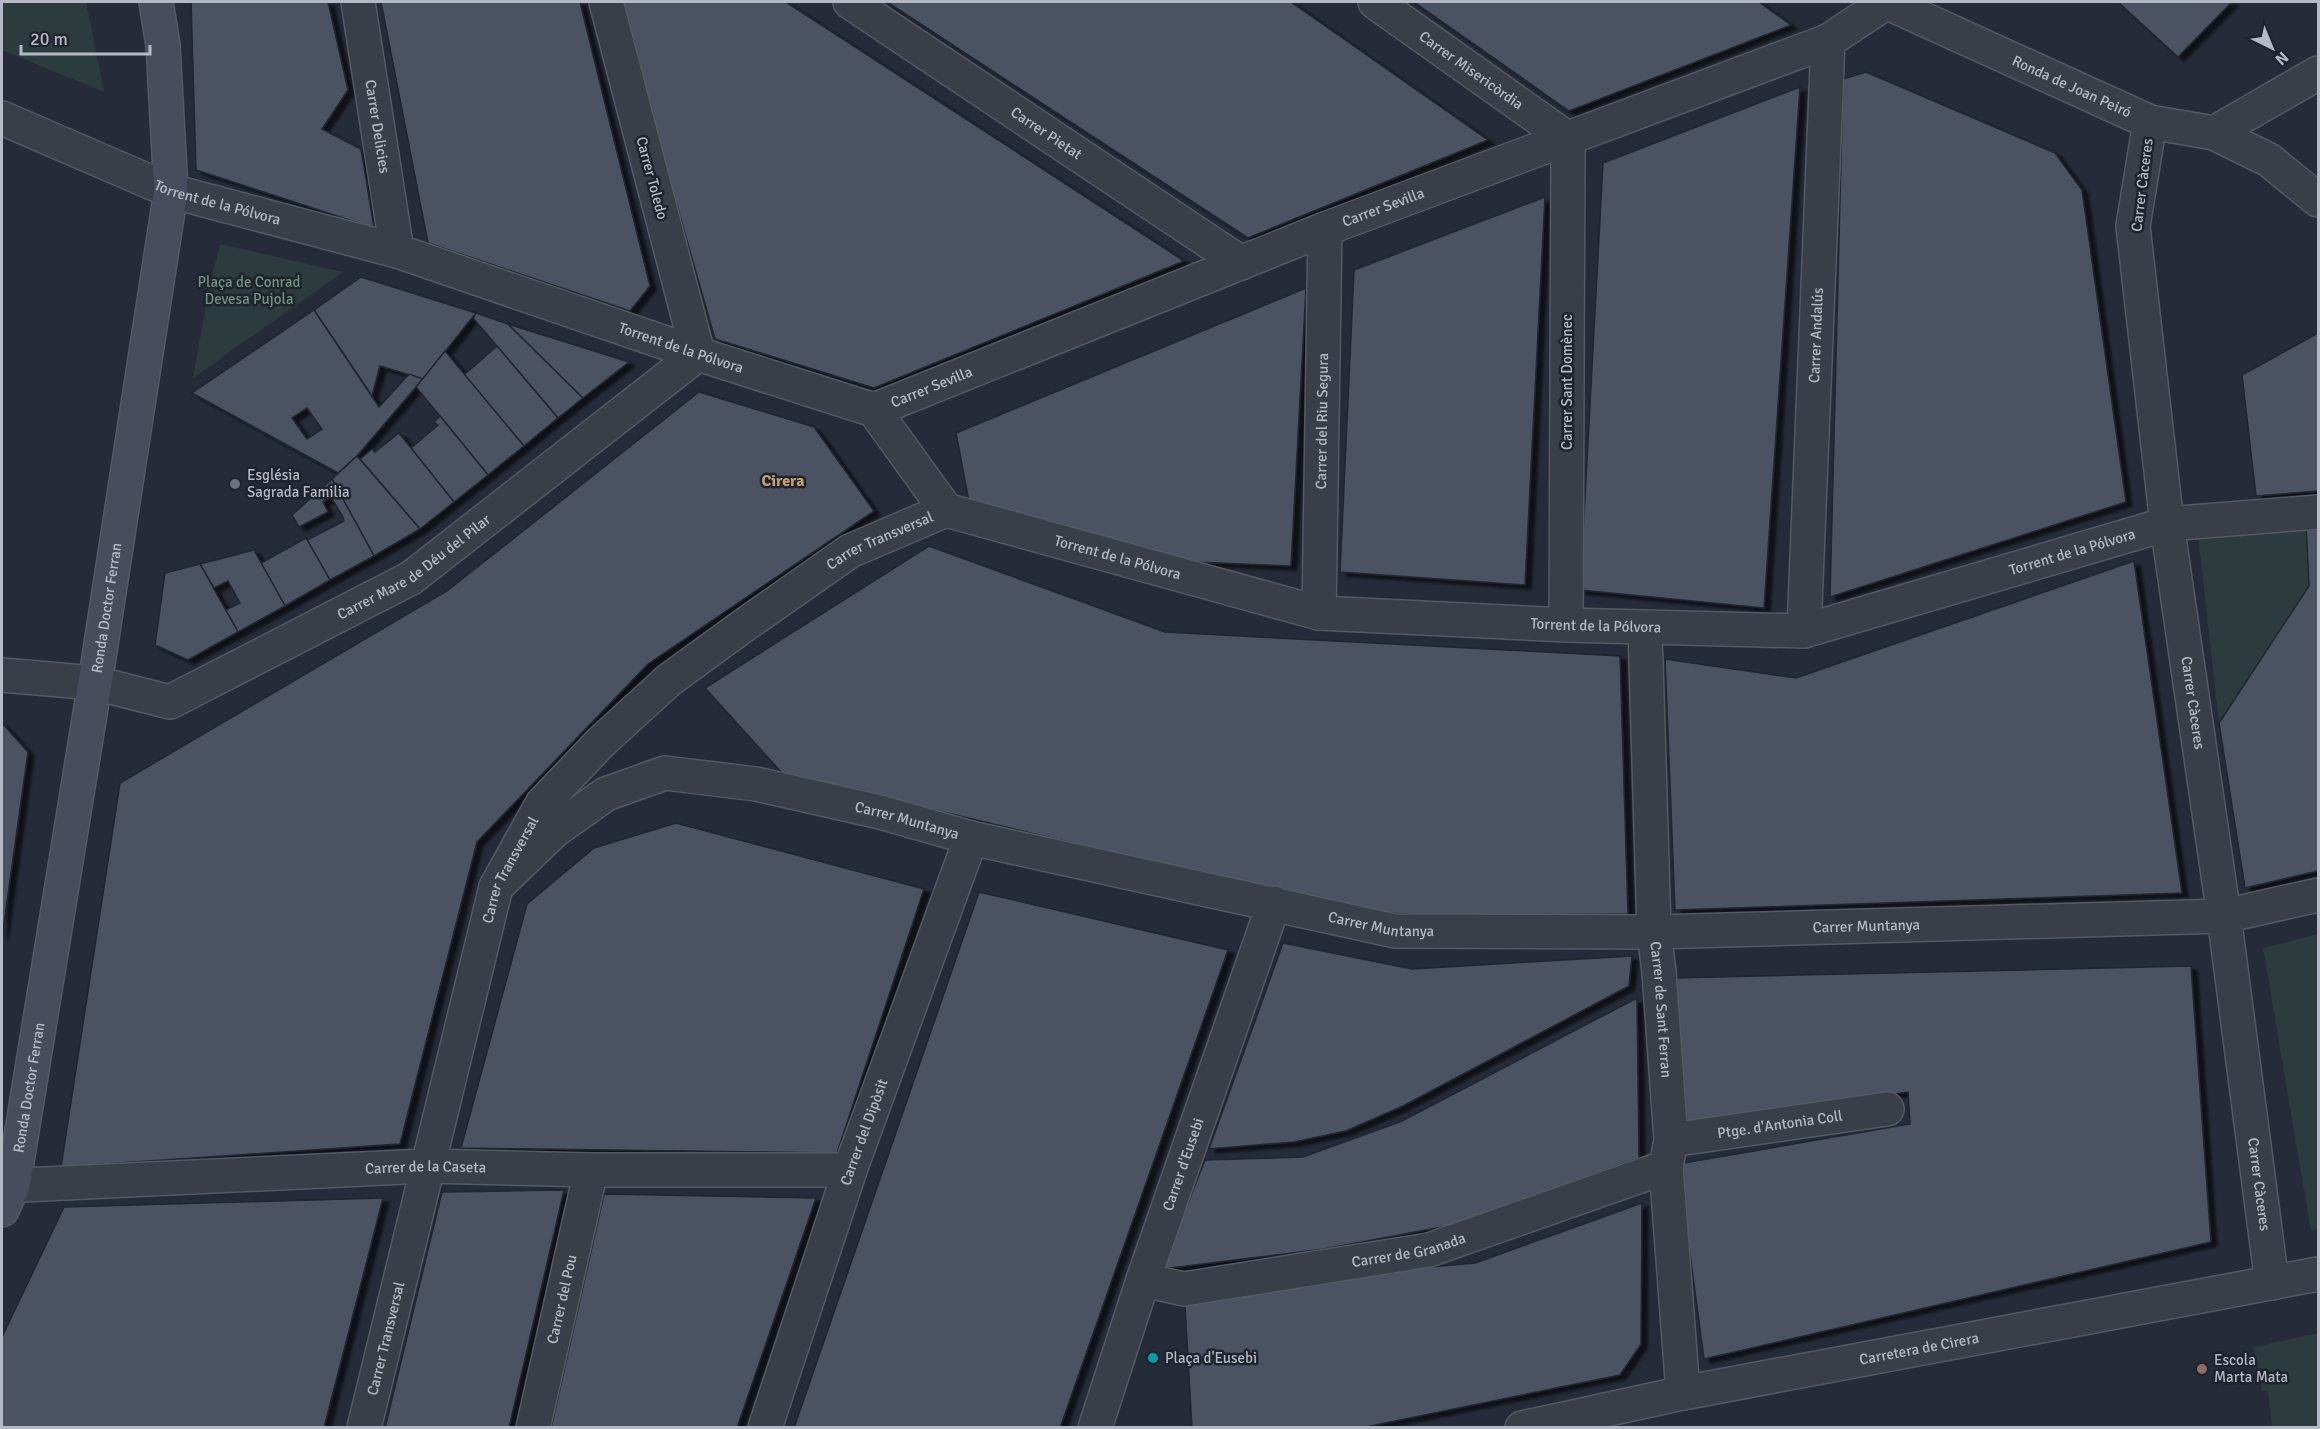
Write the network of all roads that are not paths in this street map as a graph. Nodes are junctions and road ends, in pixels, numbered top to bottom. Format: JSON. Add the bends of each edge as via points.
{"nodes":[{"id":1,"x":156,"y":2,"type":"edge"},
{"id":2,"x":358,"y":2,"type":"edge"},
{"id":3,"x":606,"y":2,"type":"edge"},
{"id":4,"x":850,"y":2,"type":"edge"},
{"id":5,"x":1375,"y":2,"type":"edge"},
{"id":6,"x":1887,"y":2,"type":"edge"},
{"id":7,"x":1828,"y":41,"type":"junction"},
{"id":8,"x":2319,"y":73,"type":"edge"},
{"id":9,"x":2,"y":118,"type":"edge"},
{"id":10,"x":2150,"y":122,"type":"junction"},
{"id":11,"x":2214,"y":134,"type":"junction"},
{"id":12,"x":1568,"y":139,"type":"junction"},
{"id":13,"x":171,"y":191,"type":"junction"},
{"id":14,"x":2319,"y":200,"type":"edge"},
{"id":15,"x":1325,"y":228,"type":"junction"},
{"id":16,"x":397,"y":251,"type":"junction"},
{"id":17,"x":1241,"y":263,"type":"junction"},
{"id":18,"x":698,"y":354,"type":"junction"},
{"id":19,"x":874,"y":410,"type":"junction"},
{"id":20,"x":946,"y":510,"type":"junction"},
{"id":21,"x":2319,"y":512,"type":"edge"},
{"id":22,"x":2167,"y":524,"type":"junction"},
{"id":23,"x":1319,"y":613,"type":"junction"},
{"id":24,"x":1566,"y":625,"type":"junction"},
{"id":25,"x":1645,"y":628,"type":"junction"},
{"id":26,"x":1804,"y":631,"type":"junction"},
{"id":27,"x":2,"y":675,"type":"edge"},
{"id":28,"x":95,"y":683,"type":"junction"},
{"id":29,"x":971,"y":838,"type":"junction"},
{"id":30,"x":496,"y":887,"type":"junction"},
{"id":31,"x":2319,"y":895,"type":"edge"},
{"id":32,"x":1274,"y":903,"type":"junction"},
{"id":33,"x":2224,"y":916,"type":"junction"},
{"id":34,"x":1654,"y":932,"type":"junction"},
{"id":35,"x":1887,"y":1109,"type":"dead end"},
{"id":36,"x":1668,"y":1154,"type":"junction"},
{"id":37,"x":426,"y":1167,"type":"junction"},
{"id":38,"x":591,"y":1170,"type":"junction"},
{"id":39,"x":850,"y":1170,"type":"junction"},
{"id":40,"x":5,"y":1194,"type":"edge"},
{"id":41,"x":2319,"y":1274,"type":"edge"},
{"id":42,"x":1143,"y":1280,"type":"junction"},
{"id":43,"x":2272,"y":1283,"type":"junction"},
{"id":44,"x":1683,"y":1393,"type":"junction"},
{"id":45,"x":364,"y":1428,"type":"edge"},
{"id":46,"x":532,"y":1428,"type":"edge"},
{"id":47,"x":765,"y":1428,"type":"edge"},
{"id":48,"x":1095,"y":1428,"type":"edge"},
{"id":49,"x":1522,"y":1428,"type":"edge"}],
"edges":[{"from":1,"to":13,"type":"street","name":"Ronda Doctor Ferran","via":[[163,45]]},
{"from":2,"to":16,"type":"street","name":"Carrer Delicies"},
{"from":3,"to":18,"type":"street","name":"Carrer Toledo"},
{"from":4,"to":17,"type":"street","name":"Carrer Pietat"},
{"from":5,"to":12,"type":"street","name":"Carrer Misericòrdia"},
{"from":6,"to":7,"type":"street","name":"Carrer Sevilla"},
{"from":6,"to":10,"type":"street","name":"Ronda de Joan Peiró"},
{"from":7,"to":12,"type":"street","name":"Carrer Sevilla"},
{"from":7,"to":26,"type":"street","name":"Carrer Andalús"},
{"from":8,"to":11,"type":"street"},
{"from":9,"to":13,"type":"street","name":"Torrent de la Pólvora"},
{"from":10,"to":11,"type":"street","name":"Ronda de Joan Peiró"},
{"from":10,"to":22,"type":"street","name":"Carrer Càceres","via":[[2133,226]]},
{"from":11,"to":14,"type":"street","name":"Ronda de Joan Peiró","via":[[2269,160]]},
{"from":12,"to":15,"type":"street","name":"Carrer Sevilla"},
{"from":12,"to":24,"type":"street","name":"Carrer Sant Domènec"},
{"from":13,"to":16,"type":"street","name":"Torrent de la Pólvora"},
{"from":13,"to":28,"type":"street","name":"Ronda Doctor Ferran"},
{"from":15,"to":17,"type":"street","name":"Carrer Sevilla"},
{"from":15,"to":23,"type":"street","name":"Carrer del Riu Segura"},
{"from":16,"to":18,"type":"street","name":"Torrent de la Pólvora"},
{"from":17,"to":19,"type":"street","name":"Carrer Sevilla"},
{"from":18,"to":19,"type":"street","name":"Torrent de la Pólvora"},
{"from":18,"to":28,"type":"street","name":"Carrer Mare de Déu del Pilar","via":[[411,578],[170,702]]},
{"from":19,"to":20,"type":"street"},
{"from":20,"to":23,"type":"street","name":"Torrent de la Pólvora"},
{"from":20,"to":30,"type":"street","name":"Carrer Transversal","via":[[850,551],[669,680],[601,742],[542,804]]},
{"from":21,"to":22,"type":"street","name":"Torrent de la Pólvora"},
{"from":22,"to":26,"type":"street","name":"Torrent de la Pólvora"},
{"from":22,"to":33,"type":"street","name":"Carrer Càceres"},
{"from":23,"to":24,"type":"street","name":"Torrent de la Pólvora"},
{"from":24,"to":25,"type":"street","name":"Torrent de la Pólvora"},
{"from":25,"to":26,"type":"street","name":"Torrent de la Pólvora"},
{"from":25,"to":34,"type":"street","name":"Carrer de Sant Ferran"},
{"from":27,"to":28,"type":"street","name":"Carrer Mare de Déu del Pilar"},
{"from":28,"to":40,"type":"street","name":"Ronda Doctor Ferran"},
{"from":29,"to":30,"type":"street","name":"Carrer Muntanya","via":[[880,812],[756,784],[666,773],[606,794],[554,831]]},
{"from":29,"to":32,"type":"street","name":"Carrer Muntanya"},
{"from":29,"to":39,"type":"street","name":"Carrer del Dipòsit"},
{"from":30,"to":37,"type":"street","name":"Carrer Transversal"},
{"from":31,"to":33,"type":"street","name":"Carrer Muntanya"},
{"from":32,"to":34,"type":"street","name":"Carrer Muntanya","via":[[1395,931]]},
{"from":32,"to":42,"type":"street","name":"Carrer d'Eusebi"},
{"from":33,"to":34,"type":"street","name":"Carrer Muntanya"},
{"from":33,"to":43,"type":"street","name":"Carrer Càceres"},
{"from":34,"to":36,"type":"street","name":"Carrer de Sant Ferran"},
{"from":35,"to":36,"type":"street","name":"Ptge. d'Antonia Coll"},
{"from":36,"to":42,"type":"street","name":"Carrer de Granada","via":[[1429,1250],[1184,1289]]},
{"from":36,"to":44,"type":"street","name":"Carrer de Sant Ferran"},
{"from":37,"to":38,"type":"street","name":"Carrer de la Caseta"},
{"from":37,"to":40,"type":"street","name":"Carrer de la Caseta"},
{"from":37,"to":45,"type":"street","name":"Carrer Transversal"},
{"from":38,"to":39,"type":"street","name":"Carrer de la Caseta"},
{"from":38,"to":46,"type":"street","name":"Carrer del Pou"},
{"from":39,"to":47,"type":"street","name":"Carrer del Dipòsit"},
{"from":41,"to":43,"type":"street","name":"Carretera de Cirera"},
{"from":42,"to":48,"type":"street","name":"Carrer d'Eusebi"},
{"from":43,"to":44,"type":"street","name":"Carretera de Cirera"},
{"from":44,"to":49,"type":"street","name":"Carretera de Cirera"}]}
